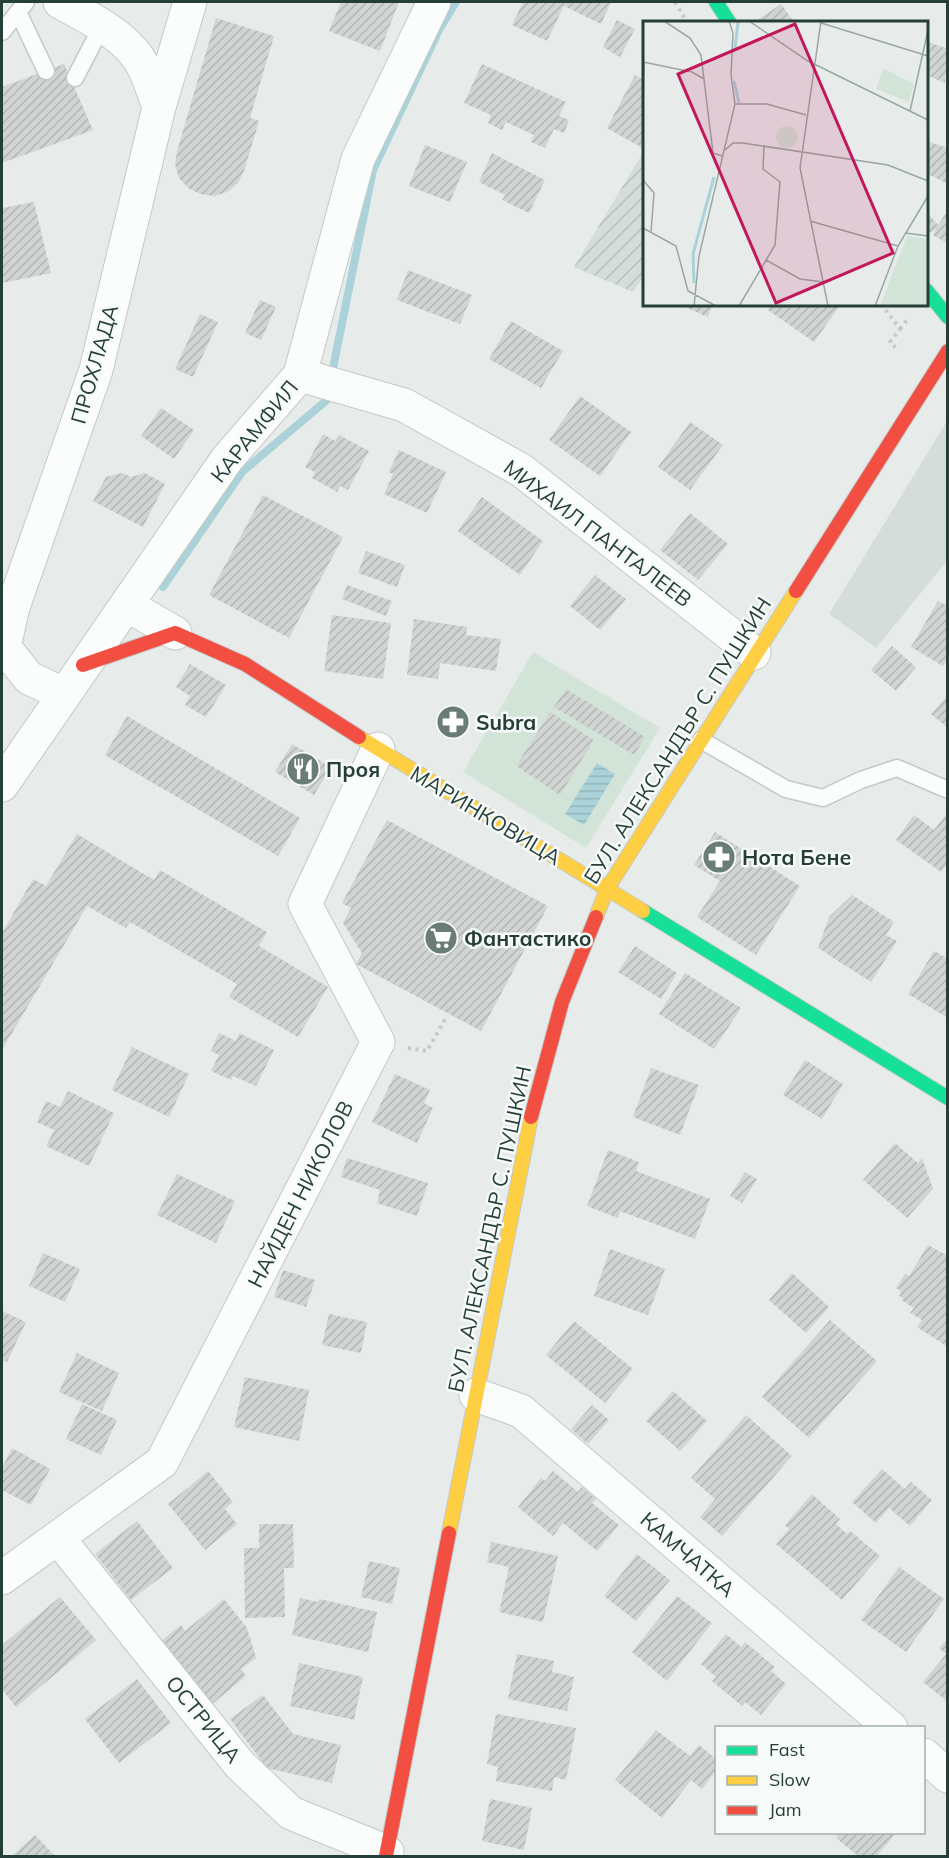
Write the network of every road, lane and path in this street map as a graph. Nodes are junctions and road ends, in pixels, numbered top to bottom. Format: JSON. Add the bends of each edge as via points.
{"nodes":[{"id":1,"x":60,"y":2,"type":"edge"},
{"id":2,"x":190,"y":2,"type":"edge"},
{"id":3,"x":434,"y":2,"type":"edge"},
{"id":4,"x":675,"y":2,"type":"edge"},
{"id":5,"x":716,"y":2,"type":"edge"},
{"id":6,"x":22,"y":7,"type":"edge"},
{"id":7,"x":686,"y":21,"type":"edge"},
{"id":8,"x":728,"y":21,"type":"edge"},
{"id":9,"x":102,"y":26,"type":"junction"},
{"id":10,"x":2,"y":32,"type":"edge"},
{"id":11,"x":46,"y":71,"type":"dead end"},
{"id":12,"x":75,"y":78,"type":"dead end"},
{"id":13,"x":159,"y":107,"type":"junction"},
{"id":14,"x":928,"y":291,"type":"edge"},
{"id":15,"x":883,"y":306,"type":"edge"},
{"id":16,"x":910,"y":316,"type":"dead end"},
{"id":17,"x":948,"y":317,"type":"edge"},
{"id":18,"x":900,"y":329,"type":"junction"},
{"id":19,"x":896,"y":348,"type":"dead end"},
{"id":20,"x":948,"y":351,"type":"edge"},
{"id":21,"x":300,"y":375,"type":"junction"},
{"id":22,"x":128,"y":605,"type":"junction"},
{"id":23,"x":175,"y":633,"type":"junction"},
{"id":24,"x":754,"y":653,"type":"junction"},
{"id":25,"x":83,"y":665,"type":"junction"},
{"id":26,"x":63,"y":694,"type":"junction"},
{"id":27,"x":701,"y":740,"type":"junction"},
{"id":28,"x":378,"y":749,"type":"junction"},
{"id":29,"x":2,"y":785,"type":"edge"},
{"id":30,"x":948,"y":790,"type":"edge"},
{"id":31,"x":607,"y":889,"type":"junction"},
{"id":32,"x":447,"y":1016,"type":"dead end"},
{"id":33,"x":378,"y":1042,"type":"junction"},
{"id":34,"x":948,"y":1098,"type":"edge"},
{"id":35,"x":476,"y":1395,"type":"junction"},
{"id":36,"x":58,"y":1538,"type":"junction"},
{"id":37,"x":2,"y":1578,"type":"edge"},
{"id":38,"x":889,"y":1726,"type":"edge"},
{"id":39,"x":925,"y":1756,"type":"edge"},
{"id":40,"x":948,"y":1776,"type":"edge"},
{"id":41,"x":387,"y":1854,"type":"edge"}],
"edges":[{"from":1,"to":9,"type":"street"},
{"from":2,"to":13,"type":"street","name":"ПРОХЛАДА"},
{"from":3,"to":21,"type":"street","name":"КАРАМФИЛ","via":[[358,159]]},
{"from":4,"to":7,"type":"path"},
{"from":5,"to":8,"type":"main road"},
{"from":6,"to":10,"type":"lane"},
{"from":6,"to":11,"type":"lane"},
{"from":9,"to":12,"type":"lane"},
{"from":9,"to":13,"type":"street","via":[[143,65]]},
{"from":13,"to":26,"type":"street","name":"ПРОХЛАДА","via":[[96,370],[13,607],[4,646],[28,678]]},
{"from":14,"to":17,"type":"main road"},
{"from":15,"to":18,"type":"path"},
{"from":16,"to":18,"type":"path"},
{"from":18,"to":19,"type":"path","via":[[890,342]]},
{"from":20,"to":24,"type":"main road","name":"БУЛ. АЛЕКСАНДЪР С. ПУШКИН"},
{"from":21,"to":22,"type":"street","name":"КАРАМФИЛ","via":[[227,459]]},
{"from":21,"to":24,"type":"street","name":"МИХАИЛ ПАНТАЛЕЕВ","via":[[404,405],[520,470]]},
{"from":22,"to":23,"type":"street","name":"МАРИНКОВИЦА"},
{"from":22,"to":25,"type":"street","name":"КАРАМФИЛ"},
{"from":23,"to":25,"type":"main road"},
{"from":23,"to":28,"type":"main road","name":"МАРИНКОВИЦА","via":[[245,664]]},
{"from":24,"to":27,"type":"main road","name":"БУЛ. АЛЕКСАНДЪР С. ПУШКИН"},
{"from":25,"to":26,"type":"street","name":"КАРАМФИЛ"},
{"from":26,"to":29,"type":"street","name":"КАРАМФИЛ"},
{"from":27,"to":30,"type":"lane","via":[[786,789],[824,798],[897,768]]},
{"from":27,"to":31,"type":"main road","name":"БУЛ. АЛЕКСАНДЪР С. ПУШКИН"},
{"from":28,"to":31,"type":"main road","name":"МАРИНКОВИЦА"},
{"from":28,"to":33,"type":"street","via":[[305,904]]},
{"from":31,"to":34,"type":"main road","name":"МАРИНКОВИЦА"},
{"from":31,"to":35,"type":"main road","name":"БУЛ. АЛЕКСАНДЪР С. ПУШКИН","via":[[562,1002],[527,1134]]},
{"from":32,"to":33,"type":"path","via":[[427,1051]]},
{"from":33,"to":36,"type":"street","name":"НАЙДЕН НИКОЛОВ","via":[[162,1462]]},
{"from":35,"to":38,"type":"street","name":"КАМЧАТКА","via":[[521,1411]]},
{"from":35,"to":41,"type":"main road","name":"БУЛ. АЛЕКСАНДЪР С. ПУШКИН"},
{"from":36,"to":37,"type":"street","name":"НАЙДЕН НИКОЛОВ"},
{"from":36,"to":41,"type":"street","name":"ОСТРИЦА","via":[[240,1765],[291,1813]]},
{"from":39,"to":40,"type":"street"}]}
